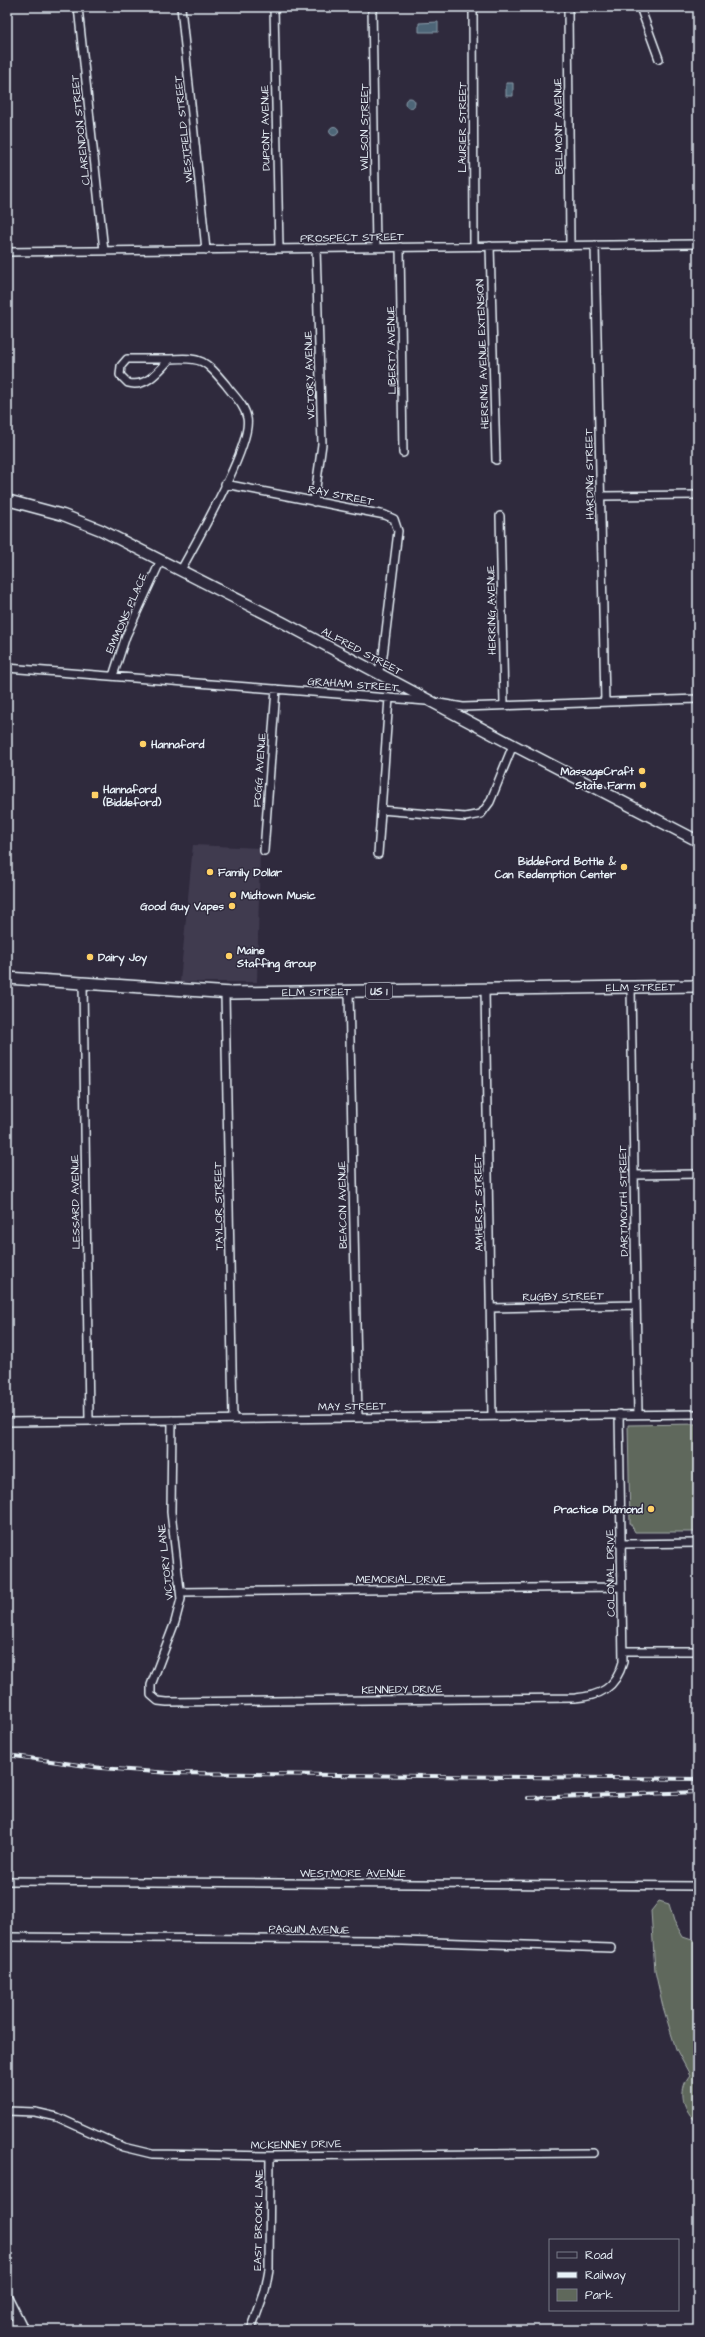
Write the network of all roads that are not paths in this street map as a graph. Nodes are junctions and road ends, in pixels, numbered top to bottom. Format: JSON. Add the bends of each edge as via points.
{"nodes":[{"id":1,"x":78,"y":7,"type":"edge"},
{"id":2,"x":181,"y":7,"type":"edge"},
{"id":3,"x":274,"y":7,"type":"edge"},
{"id":4,"x":372,"y":7,"type":"edge"},
{"id":5,"x":473,"y":7,"type":"edge"},
{"id":6,"x":568,"y":7,"type":"edge"},
{"id":7,"x":640,"y":7,"type":"edge"},
{"id":8,"x":659,"y":59,"type":"dead end"},
{"id":9,"x":698,"y":244,"type":"edge"},
{"id":10,"x":570,"y":245,"type":"junction"},
{"id":11,"x":595,"y":245,"type":"junction"},
{"id":12,"x":474,"y":246,"type":"junction"},
{"id":13,"x":490,"y":246,"type":"junction"},
{"id":14,"x":376,"y":247,"type":"junction"},
{"id":15,"x":400,"y":247,"type":"junction"},
{"id":16,"x":279,"y":248,"type":"junction"},
{"id":17,"x":316,"y":248,"type":"junction"},
{"id":18,"x":206,"y":250,"type":"junction"},
{"id":19,"x":104,"y":251,"type":"junction"},
{"id":20,"x":7,"y":252,"type":"edge"},
{"id":21,"x":170,"y":359,"type":"junction"},
{"id":22,"x":403,"y":453,"type":"dead end"},
{"id":23,"x":496,"y":460,"type":"dead end"},
{"id":24,"x":225,"y":484,"type":"junction"},
{"id":25,"x":698,"y":495,"type":"edge"},
{"id":26,"x":601,"y":496,"type":"junction"},
{"id":27,"x":7,"y":500,"type":"edge"},
{"id":28,"x":314,"y":502,"type":"junction"},
{"id":29,"x":500,"y":516,"type":"dead end"},
{"id":30,"x":162,"y":560,"type":"junction"},
{"id":31,"x":181,"y":570,"type":"junction"},
{"id":32,"x":7,"y":668,"type":"edge"},
{"id":33,"x":378,"y":673,"type":"junction"},
{"id":34,"x":113,"y":676,"type":"junction"},
{"id":35,"x":276,"y":690,"type":"junction"},
{"id":36,"x":389,"y":698,"type":"junction"},
{"id":37,"x":698,"y":699,"type":"edge"},
{"id":38,"x":605,"y":702,"type":"junction"},
{"id":39,"x":434,"y":703,"type":"junction"},
{"id":40,"x":504,"y":704,"type":"junction"},
{"id":41,"x":513,"y":745,"type":"junction"},
{"id":42,"x":381,"y":810,"type":"junction"},
{"id":43,"x":698,"y":840,"type":"edge"},
{"id":44,"x":264,"y":851,"type":"dead end"},
{"id":45,"x":378,"y":854,"type":"dead end"},
{"id":46,"x":7,"y":978,"type":"edge"},
{"id":47,"x":83,"y":983,"type":"junction"},
{"id":48,"x":698,"y":986,"type":"edge"},
{"id":49,"x":631,"y":988,"type":"junction"},
{"id":50,"x":485,"y":989,"type":"junction"},
{"id":51,"x":349,"y":992,"type":"junction"},
{"id":52,"x":225,"y":993,"type":"junction"},
{"id":53,"x":698,"y":1174,"type":"edge"},
{"id":54,"x":634,"y":1175,"type":"junction"},
{"id":55,"x":636,"y":1305,"type":"junction"},
{"id":56,"x":491,"y":1308,"type":"junction"},
{"id":57,"x":619,"y":1414,"type":"junction"},
{"id":58,"x":638,"y":1414,"type":"junction"},
{"id":59,"x":698,"y":1414,"type":"edge"},
{"id":60,"x":492,"y":1416,"type":"junction"},
{"id":61,"x":358,"y":1417,"type":"junction"},
{"id":62,"x":233,"y":1419,"type":"junction"},
{"id":63,"x":89,"y":1420,"type":"junction"},
{"id":64,"x":172,"y":1420,"type":"junction"},
{"id":65,"x":7,"y":1422,"type":"edge"},
{"id":66,"x":698,"y":1543,"type":"edge"},
{"id":67,"x":620,"y":1544,"type":"junction"},
{"id":68,"x":621,"y":1587,"type":"junction"},
{"id":69,"x":181,"y":1592,"type":"junction"},
{"id":70,"x":624,"y":1651,"type":"junction"},
{"id":71,"x":698,"y":1651,"type":"edge"},
{"id":72,"x":152,"y":1697,"type":"joint"},
{"id":73,"x":7,"y":1881,"type":"edge"},
{"id":74,"x":698,"y":1886,"type":"edge"},
{"id":75,"x":7,"y":1937,"type":"edge"},
{"id":76,"x":611,"y":1948,"type":"dead end"},
{"id":77,"x":7,"y":2111,"type":"edge"},
{"id":78,"x":594,"y":2153,"type":"dead end"},
{"id":79,"x":270,"y":2156,"type":"junction"},
{"id":80,"x":7,"y":2298,"type":"edge"},
{"id":81,"x":7,"y":2326,"type":"edge"},
{"id":82,"x":21,"y":2326,"type":"edge"},
{"id":83,"x":251,"y":2330,"type":"edge"}],
"edges":[{"from":1,"to":19,"type":"street","name":"CLARENDON STREET"},
{"from":2,"to":18,"type":"street","name":"WESTFIELD STREET"},
{"from":3,"to":16,"type":"street","name":"DUPONT AVENUE"},
{"from":4,"to":14,"type":"street","name":"WILSON STREET"},
{"from":5,"to":12,"type":"street","name":"LAURIER STREET"},
{"from":6,"to":10,"type":"street","name":"BELMONT AVENUE"},
{"from":7,"to":8,"type":"street"},
{"from":9,"to":11,"type":"street","name":"PROSPECT STREET"},
{"from":10,"to":11,"type":"street","name":"PROSPECT STREET"},
{"from":10,"to":13,"type":"street","name":"PROSPECT STREET"},
{"from":11,"to":26,"type":"street","name":"HARDING STREET"},
{"from":12,"to":13,"type":"street","name":"PROSPECT STREET"},
{"from":12,"to":15,"type":"street","name":"PROSPECT STREET"},
{"from":13,"to":23,"type":"street","name":"HERRING AVENUE EXTENSION"},
{"from":14,"to":15,"type":"street","name":"PROSPECT STREET"},
{"from":14,"to":17,"type":"street","name":"PROSPECT STREET"},
{"from":15,"to":22,"type":"street","name":"LIBERTY AVENUE"},
{"from":16,"to":17,"type":"street","name":"PROSPECT STREET"},
{"from":16,"to":18,"type":"street","name":"PROSPECT STREET"},
{"from":17,"to":28,"type":"street","name":"VICTORY AVENUE","via":[[322,444]]},
{"from":18,"to":19,"type":"street","name":"PROSPECT STREET"},
{"from":19,"to":20,"type":"street","name":"PROSPECT STREET"},
{"from":21,"to":21,"type":"street","via":[[144,382],[128,383],[120,374],[121,366],[127,359]]},
{"from":21,"to":24,"type":"street","via":[[190,358],[203,362],[214,371],[245,411],[248,426],[245,442]]},
{"from":24,"to":28,"type":"street","name":"RAY STREET"},
{"from":24,"to":31,"type":"street"},
{"from":25,"to":26,"type":"street"},
{"from":26,"to":38,"type":"street","name":"HARDING STREET"},
{"from":27,"to":30,"type":"main road","name":"ALFRED STREET","via":[[76,520]]},
{"from":28,"to":33,"type":"street","name":"RAY STREET","via":[[388,515],[396,522],[398,531],[383,656]]},
{"from":29,"to":40,"type":"street","name":"HERRING AVENUE"},
{"from":30,"to":31,"type":"main road","name":"ALFRED STREET"},
{"from":30,"to":34,"type":"street","name":"EMMONS PLACE","via":[[126,636]]},
{"from":31,"to":33,"type":"main road","name":"ALFRED STREET"},
{"from":32,"to":34,"type":"street","name":"GRAHAM STREET"},
{"from":33,"to":39,"type":"main road","name":"ALFRED STREET"},
{"from":34,"to":35,"type":"street","name":"GRAHAM STREET"},
{"from":35,"to":36,"type":"street","name":"GRAHAM STREET"},
{"from":35,"to":44,"type":"street","name":"FOGG AVENUE"},
{"from":36,"to":39,"type":"street","name":"GRAHAM STREET"},
{"from":36,"to":42,"type":"street"},
{"from":37,"to":38,"type":"street","name":"GRAHAM STREET"},
{"from":38,"to":40,"type":"street","name":"GRAHAM STREET"},
{"from":39,"to":40,"type":"street","name":"GRAHAM STREET","via":[[464,707]]},
{"from":39,"to":41,"type":"main road","name":"ALFRED STREET"},
{"from":41,"to":42,"type":"street","via":[[490,802],[481,814],[465,817]]},
{"from":41,"to":43,"type":"main road","name":"ALFRED STREET"},
{"from":42,"to":45,"type":"street"},
{"from":46,"to":47,"type":"main road","name":"ELM STREET","number":"US 1"},
{"from":47,"to":52,"type":"main road","name":"ELM STREET","number":"US 1"},
{"from":47,"to":63,"type":"street","name":"LESSARD AVENUE"},
{"from":48,"to":49,"type":"main road","name":"ELM STREET","number":"US 1"},
{"from":49,"to":50,"type":"main road","name":"ELM STREET","number":"US 1"},
{"from":49,"to":54,"type":"street","name":"DARTMOUTH STREET"},
{"from":50,"to":51,"type":"main road","name":"ELM STREET","number":"US 1"},
{"from":50,"to":56,"type":"street","name":"AMHERST STREET"},
{"from":51,"to":52,"type":"main road","name":"ELM STREET","number":"US 1"},
{"from":51,"to":61,"type":"street","name":"BEACON AVENUE"},
{"from":52,"to":62,"type":"street","name":"TAYLOR STREET"},
{"from":53,"to":54,"type":"street"},
{"from":54,"to":55,"type":"street","name":"DARTMOUTH STREET"},
{"from":55,"to":56,"type":"street","name":"RUGBY STREET"},
{"from":55,"to":58,"type":"street","name":"DARTMOUTH STREET"},
{"from":56,"to":60,"type":"street","name":"AMHERST STREET"},
{"from":57,"to":58,"type":"street","name":"MAY STREET"},
{"from":57,"to":60,"type":"street","name":"MAY STREET"},
{"from":57,"to":67,"type":"street","name":"COLONIAL DRIVE"},
{"from":58,"to":59,"type":"street","name":"MAY STREET"},
{"from":60,"to":61,"type":"street","name":"MAY STREET"},
{"from":61,"to":62,"type":"street","name":"MAY STREET"},
{"from":62,"to":64,"type":"street","name":"MAY STREET"},
{"from":63,"to":64,"type":"street","name":"MAY STREET"},
{"from":63,"to":65,"type":"street","name":"MAY STREET"},
{"from":64,"to":69,"type":"street","name":"VICTORY LANE","via":[[170,1505]]},
{"from":66,"to":67,"type":"street"},
{"from":67,"to":68,"type":"street","name":"COLONIAL DRIVE"},
{"from":68,"to":69,"type":"street","name":"MEMORIAL DRIVE"},
{"from":68,"to":70,"type":"street","name":"COLONIAL DRIVE"},
{"from":69,"to":72,"type":"street","name":"VICTORY LANE","via":[[179,1611],[151,1685]]},
{"from":70,"to":71,"type":"street"},
{"from":70,"to":72,"type":"street","name":"KENNEDY DRIVE","via":[[621,1669],[613,1684],[599,1695],[585,1698],[167,1702]]},
{"from":73,"to":74,"type":"street","name":"WESTMORE AVENUE"},
{"from":75,"to":76,"type":"street","name":"PAQUIN AVENUE","via":[[373,1940]]},
{"from":77,"to":79,"type":"street","name":"MCKENNEY DRIVE","via":[[35,2112],[57,2117],[123,2147],[141,2152]]},
{"from":78,"to":79,"type":"street","name":"MCKENNEY DRIVE"},
{"from":79,"to":83,"type":"street","name":"EAST BROOK LANE","via":[[269,2269]]},
{"from":80,"to":82,"type":"main road"},
{"from":81,"to":82,"type":"street"}]}
